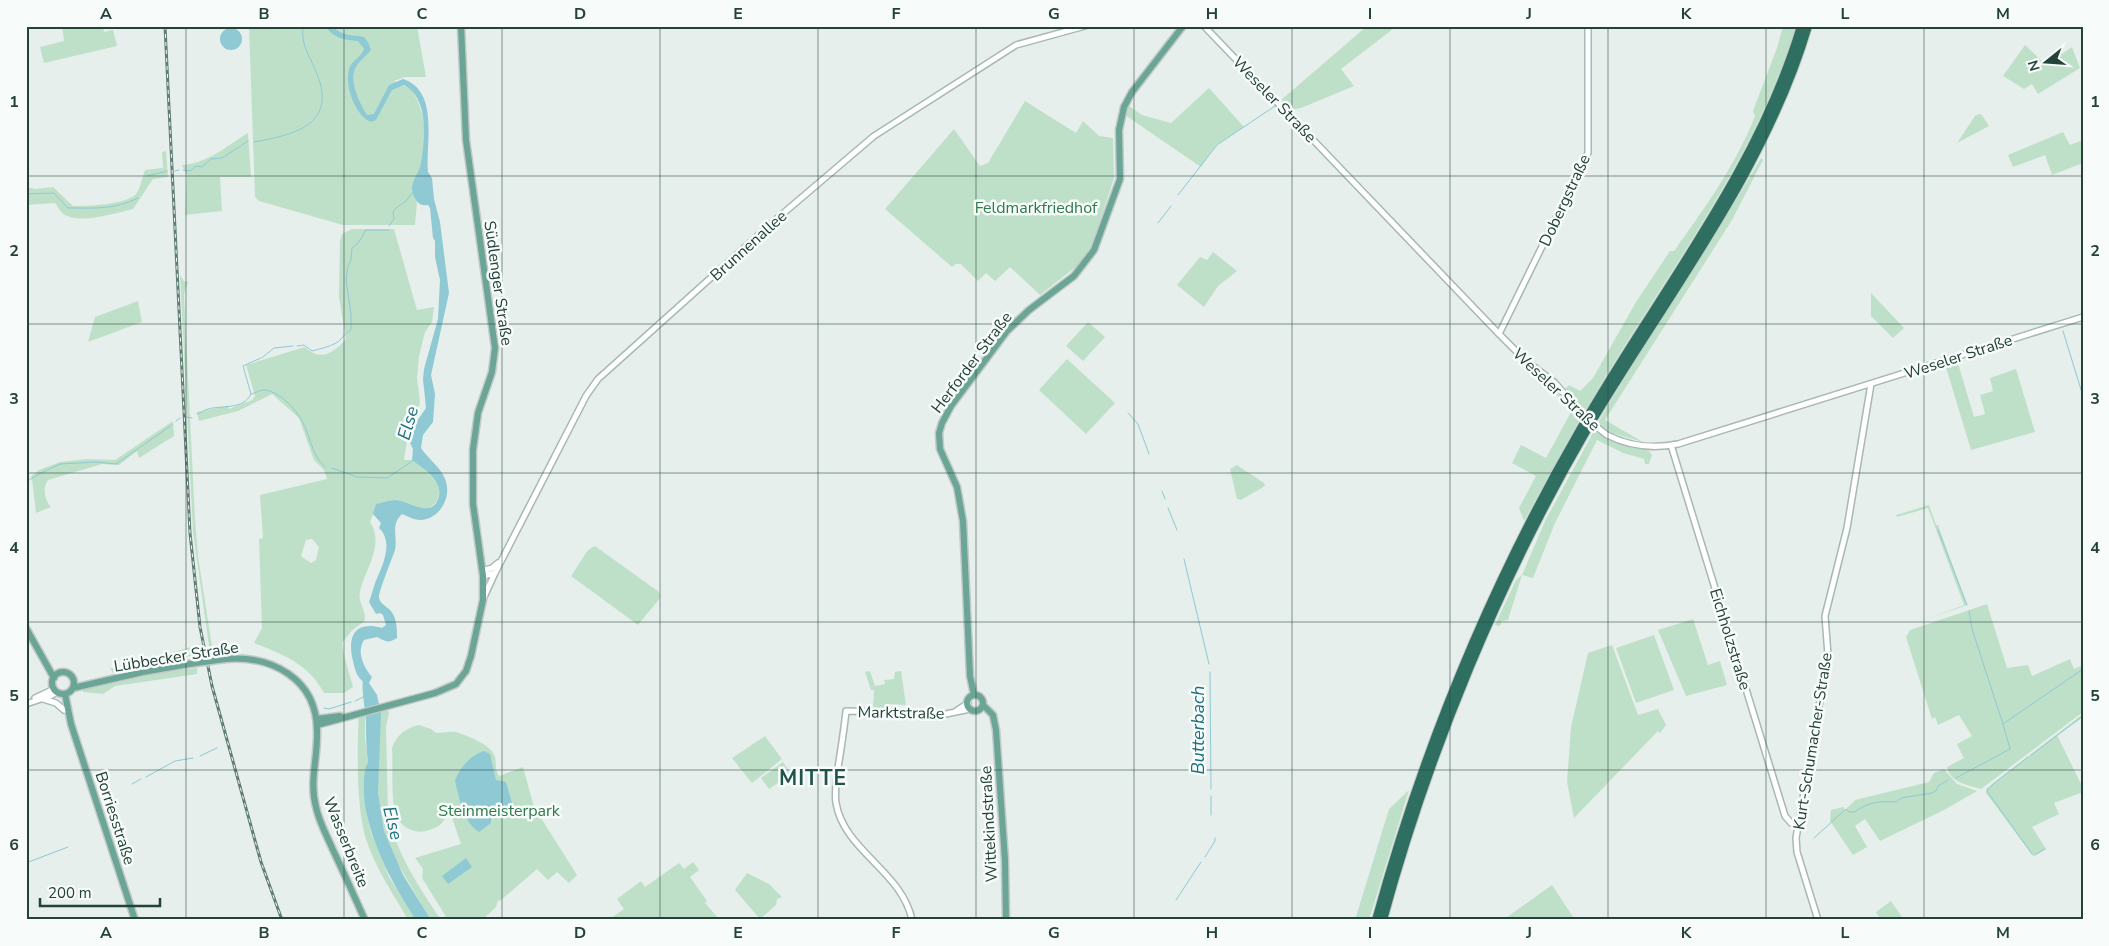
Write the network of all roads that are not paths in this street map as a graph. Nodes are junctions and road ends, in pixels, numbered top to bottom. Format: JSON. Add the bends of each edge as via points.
{"nodes":[{"id":1,"x":461,"y":26,"type":"edge"},
{"id":2,"x":1085,"y":26,"type":"edge"},
{"id":3,"x":1183,"y":26,"type":"edge"},
{"id":4,"x":1204,"y":26,"type":"edge"},
{"id":5,"x":1588,"y":26,"type":"edge"},
{"id":6,"x":1801,"y":26,"type":"edge"},
{"id":7,"x":1808,"y":26,"type":"edge"},
{"id":8,"x":2083,"y":317,"type":"edge"},
{"id":9,"x":1499,"y":334,"type":"junction"},
{"id":10,"x":1871,"y":384,"type":"junction"},
{"id":11,"x":1671,"y":446,"type":"junction"},
{"id":12,"x":501,"y":561,"type":"junction"},
{"id":13,"x":495,"y":573,"type":"junction"},
{"id":14,"x":482,"y":574,"type":"junction"},
{"id":15,"x":483,"y":600,"type":"junction"},
{"id":16,"x":26,"y":628,"type":"edge"},
{"id":17,"x":56,"y":676,"type":"junction"},
{"id":18,"x":74,"y":685,"type":"junction"},
{"id":19,"x":59,"y":692,"type":"junction"},
{"id":20,"x":43,"y":699,"type":"junction"},
{"id":21,"x":970,"y":701,"type":"junction"},
{"id":22,"x":26,"y":703,"type":"edge"},
{"id":23,"x":981,"y":707,"type":"junction"},
{"id":24,"x":64,"y":710,"type":"junction"},
{"id":25,"x":349,"y":715,"type":"junction"},
{"id":26,"x":317,"y":722,"type":"junction"},
{"id":27,"x":328,"y":723,"type":"junction"},
{"id":28,"x":71,"y":724,"type":"junction"},
{"id":29,"x":317,"y":744,"type":"junction"},
{"id":30,"x":1431,"y":759,"type":"junction"},
{"id":31,"x":1798,"y":826,"type":"junction"},
{"id":32,"x":135,"y":920,"type":"edge"},
{"id":33,"x":365,"y":920,"type":"edge"},
{"id":34,"x":912,"y":920,"type":"edge"},
{"id":35,"x":1006,"y":920,"type":"edge"},
{"id":36,"x":1376,"y":920,"type":"edge"},
{"id":37,"x":1382,"y":920,"type":"edge"},
{"id":38,"x":1818,"y":920,"type":"edge"}],
"edges":[{"from":1,"to":14,"type":"main road","name":"Südlenger Straße","via":[[466,140],[495,348],[473,446],[474,504]]},
{"from":2,"to":12,"type":"street","name":"Brunnenallee","via":[[1016,46],[874,136],[598,379],[586,396]]},
{"from":3,"to":21,"type":"main road","name":"Herforder Straße","via":[[1124,107],[1119,130],[1120,179],[1094,250],[1074,276],[1029,310],[1007,332],[951,406],[942,423],[940,448],[958,487],[963,521]]},
{"from":4,"to":9,"type":"street","name":"Weseler Straße"},
{"from":5,"to":9,"type":"street","name":"Dobergstraße","via":[[1588,154]]},
{"from":6,"to":30,"type":"highway","via":[[1777,94],[1738,171],[1609,379],[1524,535],[1463,667]]},
{"from":7,"to":30,"type":"highway","via":[[1784,96],[1744,175],[1586,431],[1526,546]]},
{"from":8,"to":10,"type":"street","name":"Weseler Straße"},
{"from":9,"to":11,"type":"street","name":"Weseler Straße","bridge":true,"via":[[1607,435],[1644,447]]},
{"from":10,"to":11,"type":"street","name":"Weseler Straße"},
{"from":10,"to":31,"type":"street","name":"Kurt-Schumacher-Straße","via":[[1847,528],[1825,616],[1828,655]]},
{"from":11,"to":31,"type":"street","name":"Eichholzstraße","via":[[1785,816]]},
{"from":12,"to":13,"type":"street","name":"Brunnenallee"},
{"from":12,"to":14,"type":"street"},
{"from":13,"to":14,"type":"street"},
{"from":13,"to":15,"type":"street","name":"Brunnenallee"},
{"from":14,"to":15,"type":"main road","name":"Südlenger Straße"},
{"from":15,"to":25,"type":"main road","name":"Südlenger Straße","via":[[469,664],[453,687]]},
{"from":16,"to":17,"type":"main road"},
{"from":17,"to":18,"type":"main road","via":[[68,674]]},
{"from":17,"to":19,"type":"main road","via":[[53,683]]},
{"from":18,"to":19,"type":"main road"},
{"from":18,"to":26,"type":"main road","name":"Lübbecker Straße","bridge":true,"via":[[189,664],[254,659],[282,669],[296,680],[311,701]]},
{"from":19,"to":20,"type":"street"},
{"from":19,"to":22,"type":"street"},
{"from":19,"to":24,"type":"main road","name":"Borriesstraße"},
{"from":19,"to":28,"type":"main road","name":"Borriesstraße"},
{"from":20,"to":22,"type":"street"},
{"from":20,"to":24,"type":"street"},
{"from":21,"to":23,"type":"main road","via":[[976,711]]},
{"from":21,"to":23,"type":"main road","name":"Wittekindstraße","via":[[982,699]]},
{"from":21,"to":34,"type":"street","name":"Marktstraße","via":[[956,712],[846,711],[835,796],[839,815],[847,830],[900,889]]},
{"from":23,"to":35,"type":"main road","name":"Wittekindstraße","via":[[992,715],[996,726]]},
{"from":24,"to":28,"type":"main road","name":"Borriesstraße"},
{"from":25,"to":26,"type":"main road"},
{"from":25,"to":27,"type":"main road"},
{"from":26,"to":27,"type":"main road"},
{"from":26,"to":29,"type":"main road","name":"Wasserbreite"},
{"from":27,"to":29,"type":"main road","name":"Wasserbreite"},
{"from":28,"to":32,"type":"main road","name":"Borriesstraße"},
{"from":29,"to":33,"type":"main road","name":"Wasserbreite","via":[[313,781],[316,807]]},
{"from":30,"to":36,"type":"highway","via":[[1417,788]]},
{"from":30,"to":37,"type":"highway"},
{"from":31,"to":38,"type":"street","name":"Kurt-Schumacher-Straße","via":[[1797,852]]}]}
